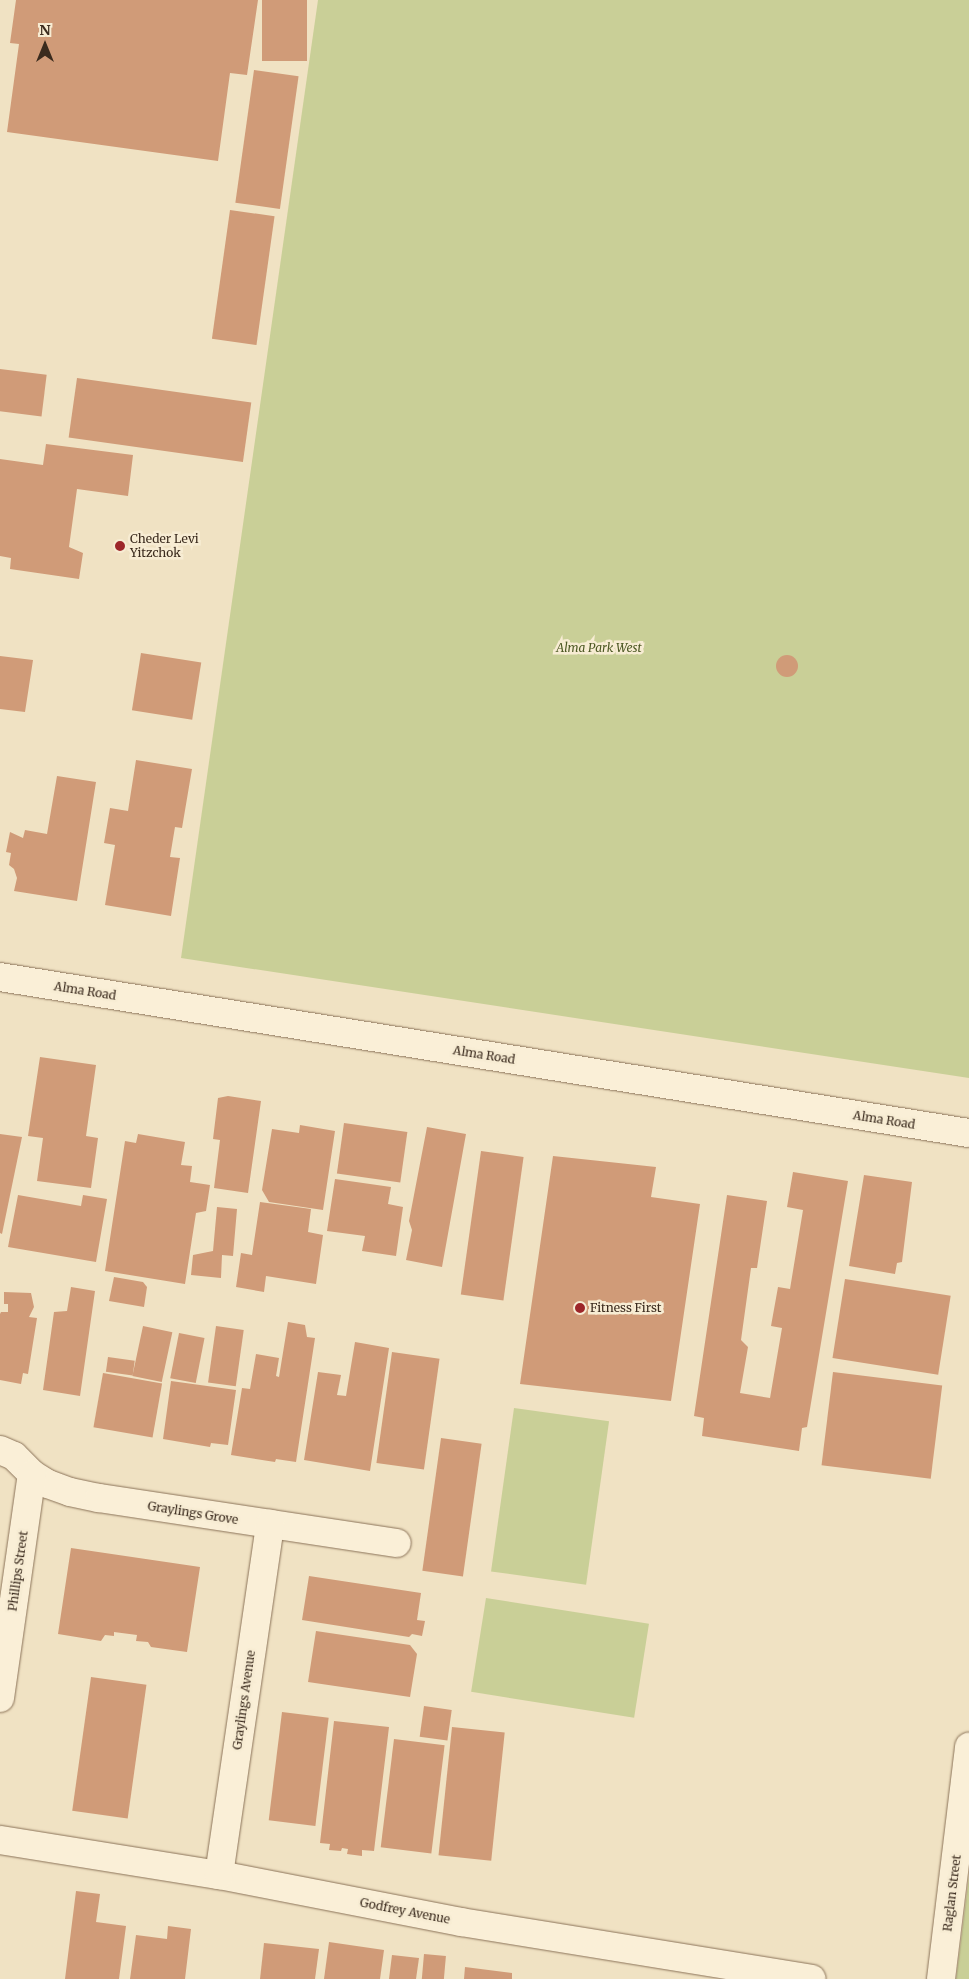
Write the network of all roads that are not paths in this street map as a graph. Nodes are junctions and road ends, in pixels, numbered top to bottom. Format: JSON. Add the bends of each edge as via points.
{"nodes":[{"id":1,"x":0,"y":976,"type":"edge"},
{"id":2,"x":969,"y":1133,"type":"edge"},
{"id":3,"x":0,"y":1450,"type":"edge"},
{"id":4,"x":32,"y":1474,"type":"junction"},
{"id":5,"x":270,"y":1524,"type":"junction"},
{"id":6,"x":397,"y":1543,"type":"dead end"},
{"id":7,"x":0,"y":1698,"type":"edge"},
{"id":8,"x":969,"y":1747,"type":"edge"},
{"id":9,"x":0,"y":1840,"type":"edge"},
{"id":10,"x":219,"y":1875,"type":"junction"},
{"id":11,"x":811,"y":1979,"type":"edge"},
{"id":12,"x":941,"y":1979,"type":"edge"}],
"edges":[{"from":1,"to":2,"type":"street","name":"Alma Road"},
{"from":3,"to":4,"type":"street","name":"Graylings Grove","via":[[14,1456]]},
{"from":4,"to":5,"type":"street","name":"Graylings Grove","via":[[70,1492]]},
{"from":4,"to":7,"type":"street","name":"Phillips Street"},
{"from":5,"to":6,"type":"street","name":"Graylings Grove"},
{"from":5,"to":10,"type":"street","name":"Graylings Avenue"},
{"from":8,"to":12,"type":"street","name":"Raglan Street"},
{"from":9,"to":10,"type":"street","name":"Godfrey Avenue"},
{"from":10,"to":11,"type":"street","name":"Godfrey Avenue","via":[[461,1922]]}]}
